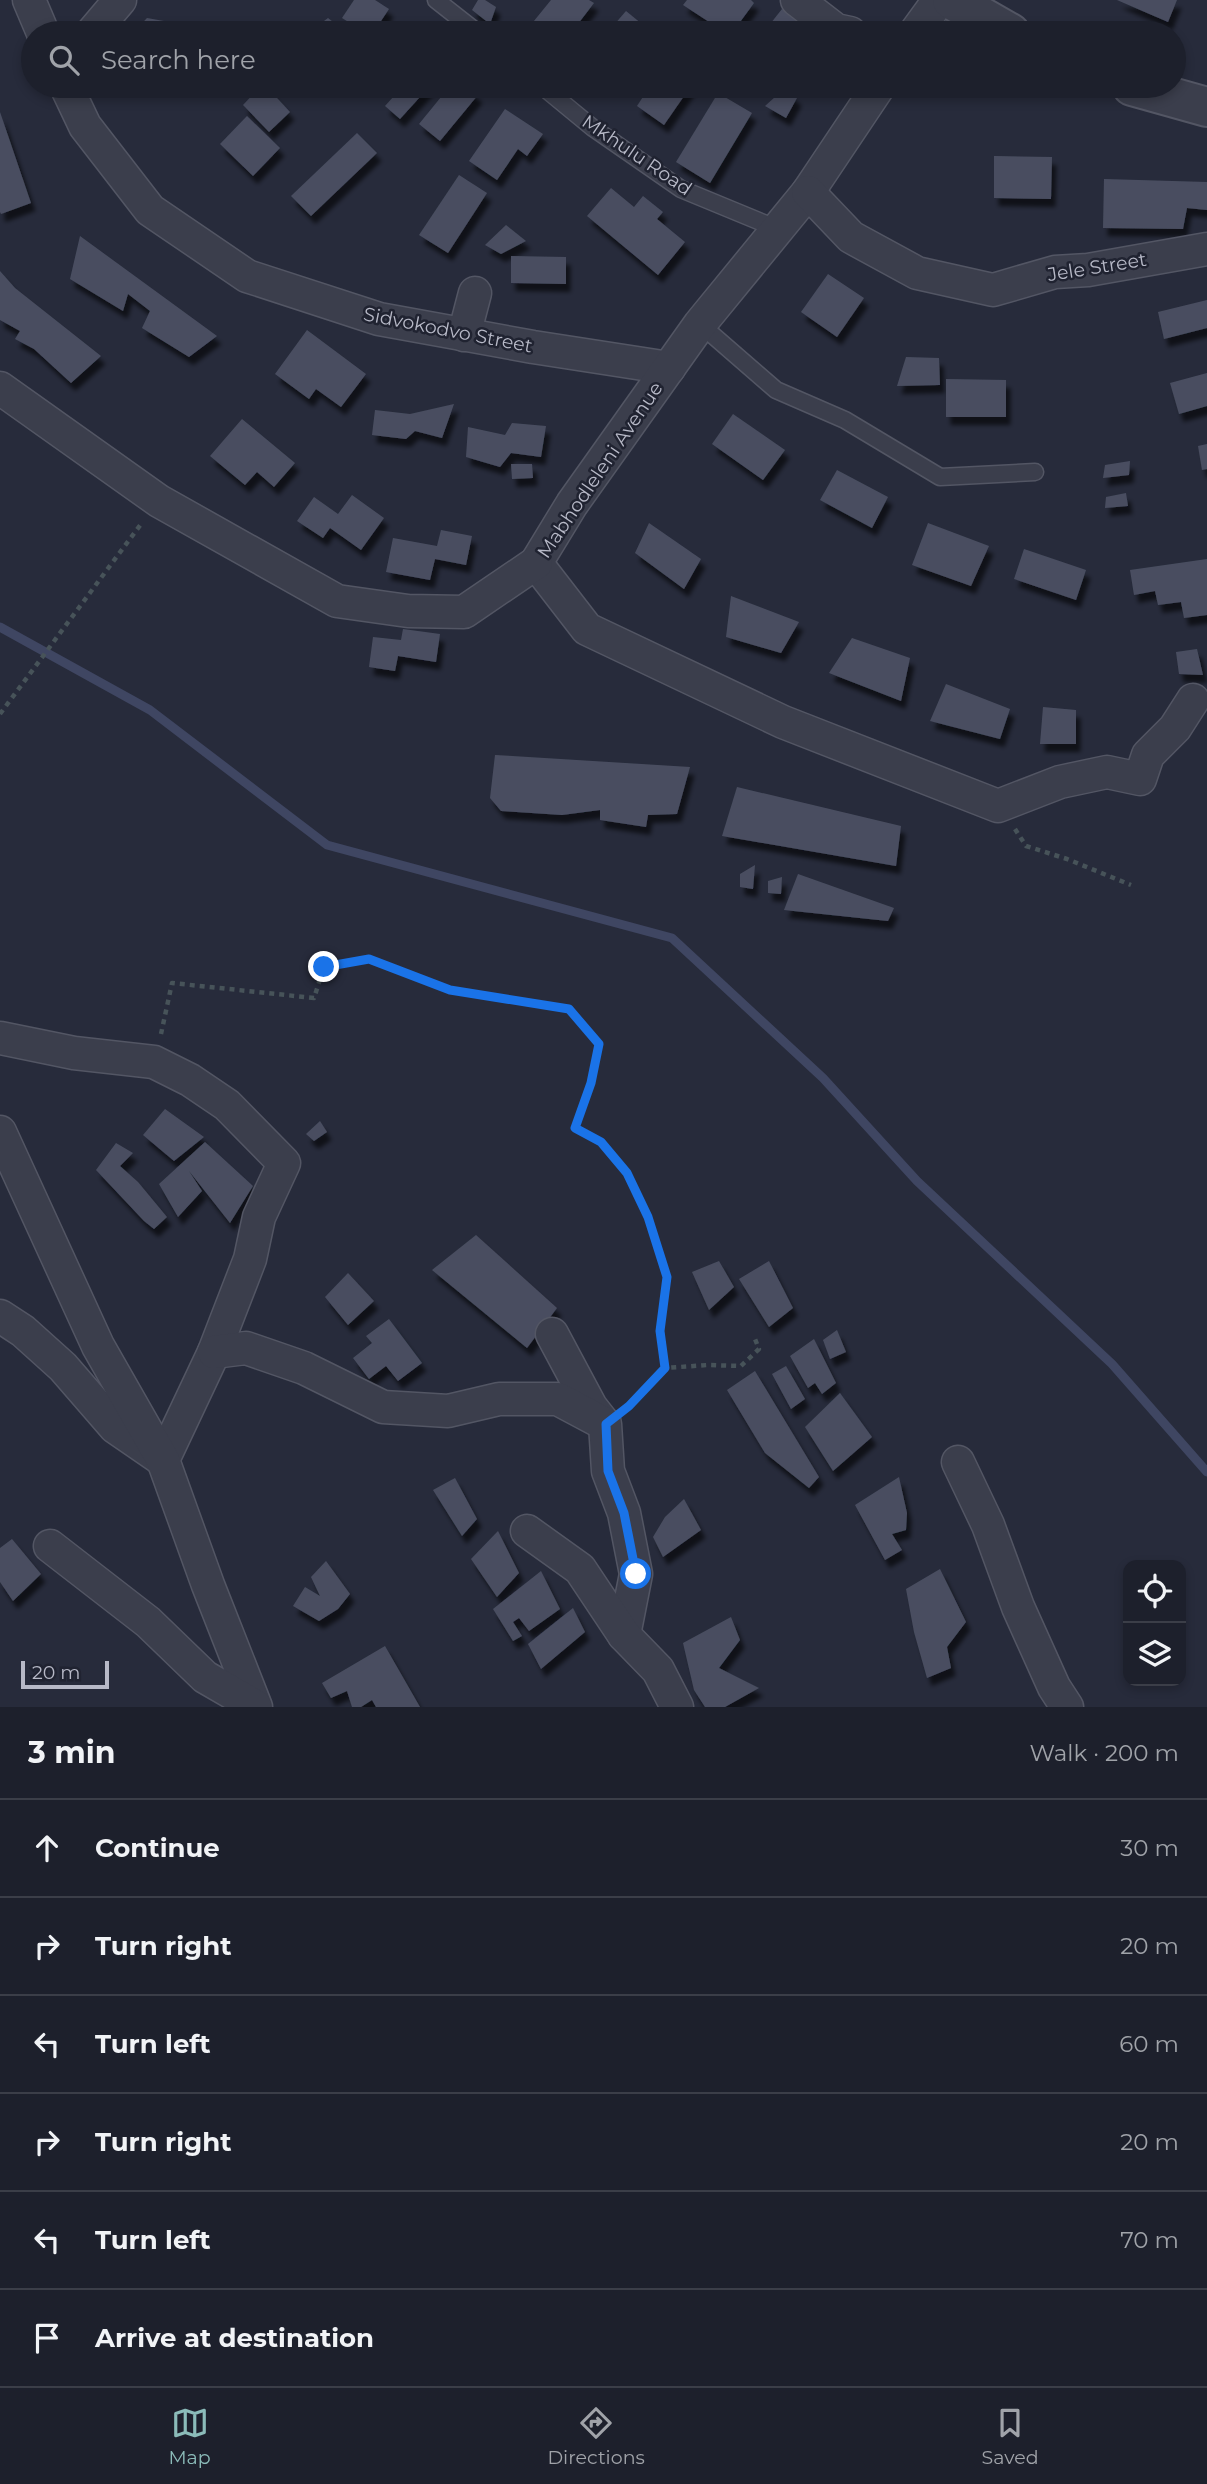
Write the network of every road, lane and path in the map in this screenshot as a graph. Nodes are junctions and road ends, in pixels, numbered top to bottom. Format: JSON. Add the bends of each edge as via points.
{"nodes":[{"id":1,"x":29,"y":0,"type":"edge"},
{"id":2,"x":120,"y":0,"type":"edge"},
{"id":3,"x":436,"y":0,"type":"edge"},
{"id":4,"x":797,"y":0,"type":"edge"},
{"id":5,"x":939,"y":0,"type":"edge"},
{"id":6,"x":952,"y":0,"type":"edge"},
{"id":7,"x":38,"y":21,"type":"edge"},
{"id":8,"x":102,"y":21,"type":"edge"},
{"id":9,"x":463,"y":21,"type":"edge"},
{"id":10,"x":824,"y":21,"type":"edge"},
{"id":11,"x":924,"y":21,"type":"edge"},
{"id":12,"x":989,"y":21,"type":"edge"},
{"id":13,"x":71,"y":98,"type":"edge"},
{"id":14,"x":557,"y":98,"type":"edge"},
{"id":15,"x":871,"y":98,"type":"edge"},
{"id":16,"x":1175,"y":98,"type":"edge"},
{"id":17,"x":1207,"y":107,"type":"edge"},
{"id":18,"x":808,"y":192,"type":"junction"},
{"id":19,"x":778,"y":229,"type":"junction"},
{"id":20,"x":1207,"y":249,"type":"edge"},
{"id":21,"x":475,"y":293,"type":"dead end"},
{"id":22,"x":700,"y":324,"type":"junction"},
{"id":23,"x":464,"y":335,"type":"junction"},
{"id":24,"x":669,"y":368,"type":"junction"},
{"id":25,"x":0,"y":388,"type":"edge"},
{"id":26,"x":1035,"y":472,"type":"dead end"},
{"id":27,"x":159,"y":501,"type":"junction"},
{"id":28,"x":536,"y":563,"type":"junction"},
{"id":29,"x":1193,"y":700,"type":"dead end"},
{"id":30,"x":0,"y":714,"type":"edge"},
{"id":31,"x":998,"y":806,"type":"junction"},
{"id":32,"x":1131,"y":885,"type":"dead end"},
{"id":33,"x":0,"y":1038,"type":"edge"},
{"id":34,"x":154,"y":1062,"type":"junction"},
{"id":35,"x":0,"y":1132,"type":"edge"},
{"id":36,"x":0,"y":1316,"type":"edge"},
{"id":37,"x":552,"y":1334,"type":"dead end"},
{"id":38,"x":755,"y":1339,"type":"dead end"},
{"id":39,"x":214,"y":1352,"type":"junction"},
{"id":40,"x":665,"y":1368,"type":"junction"},
{"id":41,"x":606,"y":1424,"type":"junction"},
{"id":42,"x":163,"y":1460,"type":"junction"},
{"id":43,"x":958,"y":1462,"type":"dead end"},
{"id":44,"x":527,"y":1531,"type":"dead end"},
{"id":45,"x":50,"y":1546,"type":"dead end"},
{"id":46,"x":624,"y":1636,"type":"junction"},
{"id":47,"x":255,"y":1706,"type":"edge"},
{"id":48,"x":677,"y":1707,"type":"edge"},
{"id":49,"x":1067,"y":1707,"type":"edge"}],
"edges":[{"from":1,"to":7,"type":"street"},
{"from":2,"to":8,"type":"street"},
{"from":3,"to":9,"type":"lane"},
{"from":4,"to":10,"type":"street"},
{"from":5,"to":11,"type":"street"},
{"from":6,"to":12,"type":"street"},
{"from":13,"to":23,"type":"street","name":"Sidvokodvo Street","via":[[85,126],[150,210],[247,276],[379,319]]},
{"from":14,"to":19,"type":"lane","name":"Mkhulu Road","via":[[681,189]]},
{"from":15,"to":18,"type":"street","name":"Mabhodleleni Avenue"},
{"from":16,"to":17,"type":"street"},
{"from":18,"to":19,"type":"street","name":"Mabhodleleni Avenue"},
{"from":18,"to":20,"type":"street","name":"Jele Street","via":[[850,237],[917,272],[993,290],[1055,272]]},
{"from":19,"to":22,"type":"street","name":"Mabhodleleni Avenue"},
{"from":21,"to":23,"type":"street"},
{"from":22,"to":24,"type":"street","name":"Mabhodleleni Avenue"},
{"from":22,"to":26,"type":"lane","via":[[776,390],[845,421],[940,477]]},
{"from":23,"to":24,"type":"street","name":"Sidvokodvo Street"},
{"from":24,"to":28,"type":"street","name":"Mabhodleleni Avenue","via":[[572,504]]},
{"from":25,"to":27,"type":"street"},
{"from":27,"to":28,"type":"street","via":[[337,601],[408,611],[464,612]]},
{"from":27,"to":30,"type":"path"},
{"from":28,"to":31,"type":"street","name":"Mabhodleleni Avenue","via":[[587,629],[783,722]]},
{"from":29,"to":31,"type":"street","via":[[1148,755],[1140,779],[1107,772],[1060,782]]},
{"from":31,"to":32,"type":"path","via":[[1026,846]]},
{"from":33,"to":34,"type":"street"},
{"from":34,"to":39,"type":"street","via":[[227,1105],[284,1163],[258,1217],[250,1259]]},
{"from":34,"to":40,"type":"path","via":[[172,984],[314,998],[324,967],[369,959],[450,990],[569,1009],[599,1044],[575,1128],[601,1142],[627,1173],[648,1217],[667,1277],[660,1331]]},
{"from":35,"to":42,"type":"street","via":[[98,1346]]},
{"from":36,"to":42,"type":"street","via":[[63,1367],[115,1427]]},
{"from":37,"to":41,"type":"street","via":[[591,1407]]},
{"from":38,"to":40,"type":"path","via":[[759,1349],[741,1366]]},
{"from":39,"to":41,"type":"street","via":[[246,1348],[304,1368],[383,1407],[448,1411],[499,1398],[558,1399]]},
{"from":39,"to":42,"type":"street"},
{"from":40,"to":41,"type":"path"},
{"from":41,"to":46,"type":"street","via":[[608,1471],[624,1513],[636,1574]]},
{"from":42,"to":47,"type":"street"},
{"from":43,"to":49,"type":"street","via":[[988,1525],[1018,1607]]},
{"from":44,"to":46,"type":"street","via":[[580,1569]]},
{"from":45,"to":47,"type":"street","via":[[148,1622],[205,1677]]},
{"from":46,"to":48,"type":"street","via":[[658,1670]]}]}
